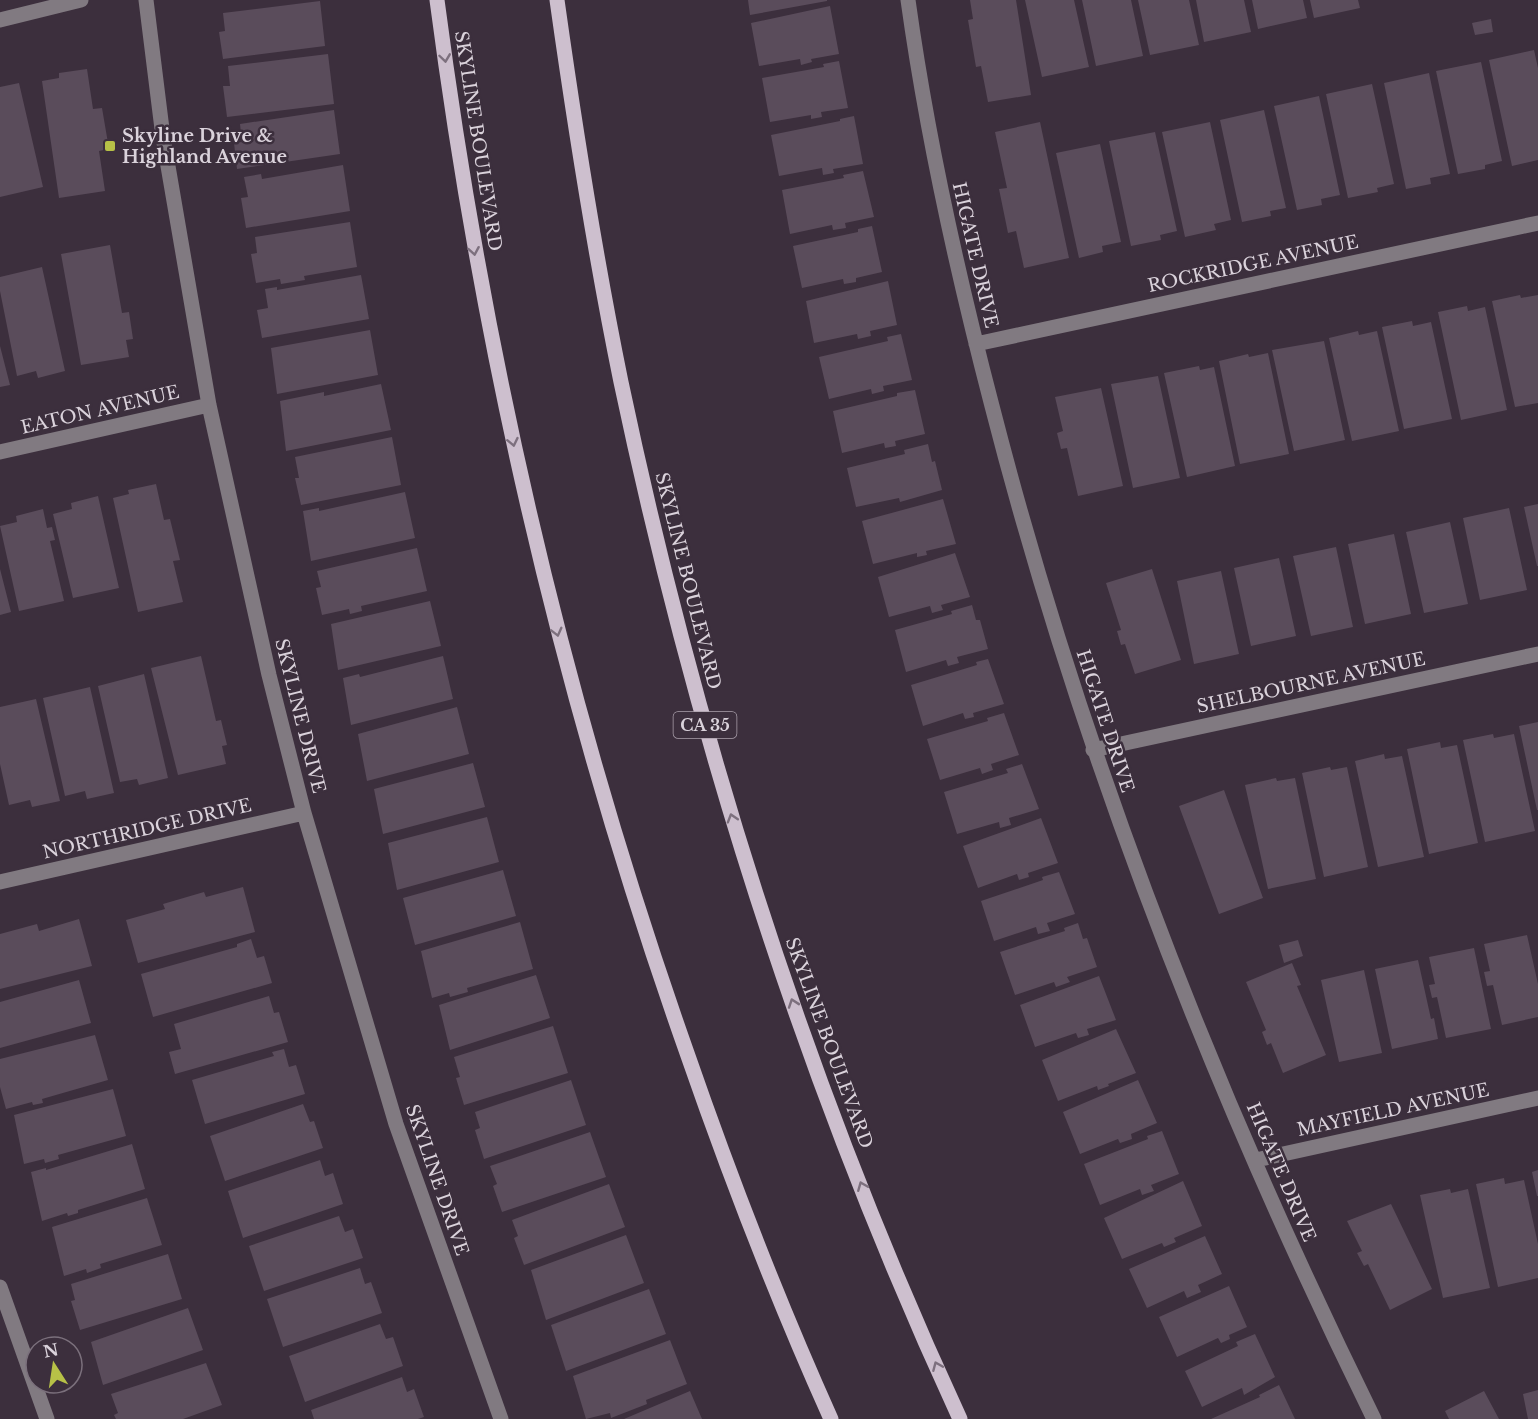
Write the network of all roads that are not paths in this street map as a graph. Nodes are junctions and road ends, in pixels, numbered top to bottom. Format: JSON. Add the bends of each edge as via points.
{"nodes":[{"id":1,"x":81,"y":0,"type":"edge"},
{"id":2,"x":146,"y":0,"type":"edge"},
{"id":3,"x":437,"y":0,"type":"edge"},
{"id":4,"x":557,"y":0,"type":"edge"},
{"id":5,"x":908,"y":0,"type":"edge"},
{"id":6,"x":0,"y":20,"type":"edge"},
{"id":7,"x":1538,"y":223,"type":"edge"},
{"id":8,"x":976,"y":344,"type":"junction"},
{"id":9,"x":209,"y":405,"type":"junction"},
{"id":10,"x":0,"y":452,"type":"edge"},
{"id":11,"x":1538,"y":654,"type":"edge"},
{"id":12,"x":1093,"y":750,"type":"junction"},
{"id":13,"x":304,"y":813,"type":"junction"},
{"id":14,"x":0,"y":882,"type":"edge"},
{"id":15,"x":1538,"y":1098,"type":"edge"},
{"id":16,"x":1256,"y":1160,"type":"junction"},
{"id":17,"x":0,"y":1287,"type":"edge"},
{"id":18,"x":47,"y":1419,"type":"edge"},
{"id":19,"x":501,"y":1419,"type":"edge"},
{"id":20,"x":831,"y":1419,"type":"edge"},
{"id":21,"x":960,"y":1419,"type":"edge"},
{"id":22,"x":1374,"y":1419,"type":"edge"}],
"edges":[{"from":1,"to":6,"type":"street"},
{"from":2,"to":9,"type":"street","name":"SKYLINE DRIVE","via":[[164,137]]},
{"from":3,"to":20,"type":"main road","name":"SKYLINE BOULEVARD","one_way":true,"via":[[481,292],[532,531],[576,704],[618,848],[698,1084],[754,1237]]},
{"from":21,"to":4,"type":"main road","name":"SKYLINE BOULEVARD","number":"CA 35","one_way":true,"via":[[822,1083],[716,766],[621,379],[590,218]]},
{"from":5,"to":8,"type":"street","name":"HIGATE DRIVE","via":[[919,82]]},
{"from":7,"to":8,"type":"street","name":"ROCKRIDGE AVENUE"},
{"from":8,"to":12,"type":"street","name":"HIGATE DRIVE","via":[[1043,592]]},
{"from":9,"to":10,"type":"street","name":"EATON AVENUE"},
{"from":9,"to":13,"type":"street","name":"SKYLINE DRIVE","via":[[238,546]]},
{"from":11,"to":12,"type":"street","name":"SHELBOURNE AVENUE"},
{"from":12,"to":16,"type":"street","name":"HIGATE DRIVE","via":[[1187,1004]]},
{"from":13,"to":14,"type":"street","name":"NORTHRIDGE DRIVE"},
{"from":13,"to":19,"type":"street","name":"SKYLINE DRIVE","via":[[396,1124]]},
{"from":15,"to":16,"type":"street","name":"MAYFIELD AVENUE"},
{"from":16,"to":22,"type":"street","name":"HIGATE DRIVE","via":[[1314,1298]]},
{"from":17,"to":18,"type":"street"}]}
